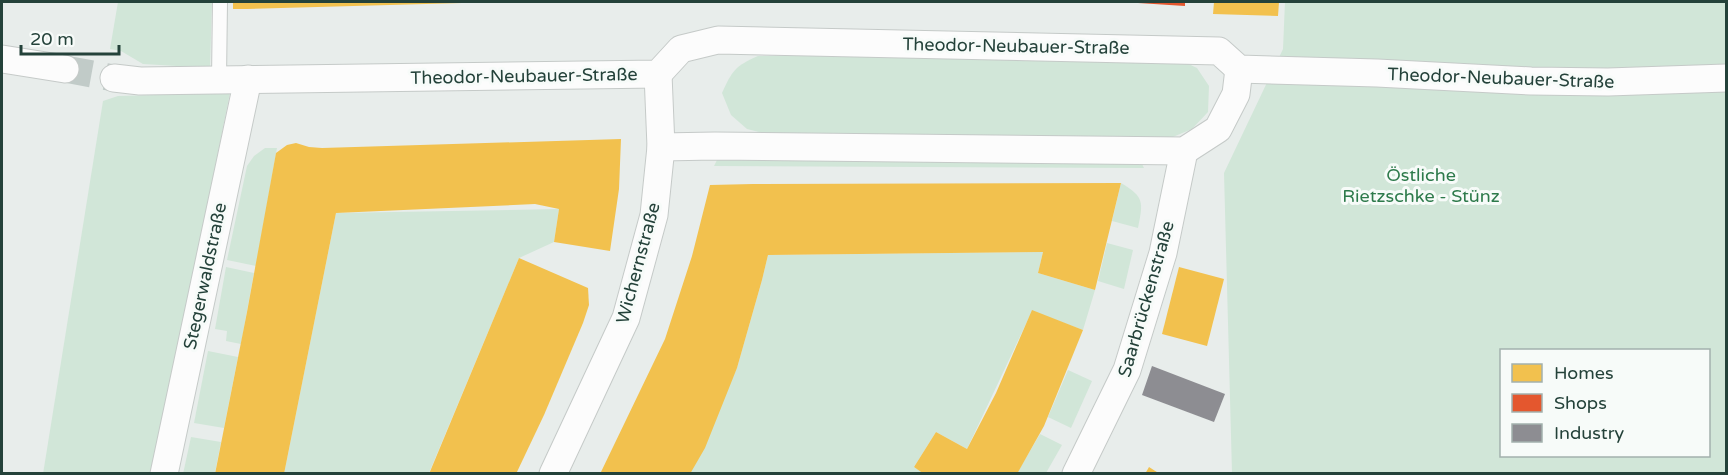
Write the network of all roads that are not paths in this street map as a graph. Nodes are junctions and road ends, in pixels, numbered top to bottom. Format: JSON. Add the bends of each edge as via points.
{"nodes":[{"id":1,"x":220,"y":8,"type":"edge"},
{"id":2,"x":2,"y":59,"type":"edge"},
{"id":3,"x":64,"y":69,"type":"tunnel mouth"},
{"id":4,"x":1239,"y":69,"type":"junction"},
{"id":5,"x":658,"y":74,"type":"junction"},
{"id":6,"x":114,"y":78,"type":"tunnel mouth"},
{"id":7,"x":1726,"y":78,"type":"edge"},
{"id":8,"x":219,"y":79,"type":"junction"},
{"id":9,"x":248,"y":79,"type":"junction"},
{"id":10,"x":661,"y":147,"type":"junction"},
{"id":11,"x":1184,"y":151,"type":"junction"},
{"id":12,"x":164,"y":474,"type":"edge"},
{"id":13,"x":553,"y":474,"type":"edge"},
{"id":14,"x":1076,"y":474,"type":"edge"}],
"edges":[{"from":1,"to":8,"type":"lane"},
{"from":2,"to":3,"type":"street"},
{"from":4,"to":5,"type":"street","name":"Theodor-Neubauer-Straße","via":[[1220,51],[718,40],[681,48]]},
{"from":4,"to":7,"type":"street","name":"Theodor-Neubauer-Straße","via":[[1531,81]]},
{"from":4,"to":11,"type":"street","via":[[1236,94],[1218,129]]},
{"from":5,"to":9,"type":"street","name":"Theodor-Neubauer-Straße"},
{"from":5,"to":10,"type":"street","name":"Wichernstraße"},
{"from":6,"to":8,"type":"street","name":"Theodor-Neubauer-Straße"},
{"from":8,"to":9,"type":"street","name":"Theodor-Neubauer-Straße"},
{"from":9,"to":12,"type":"street","name":"Stegerwaldstraße"},
{"from":10,"to":11,"type":"street"},
{"from":10,"to":13,"type":"street","name":"Wichernstraße","via":[[654,216],[626,318]]},
{"from":11,"to":14,"type":"street","name":"Saarbrückenstraße","via":[[1163,253],[1127,370]]}]}
